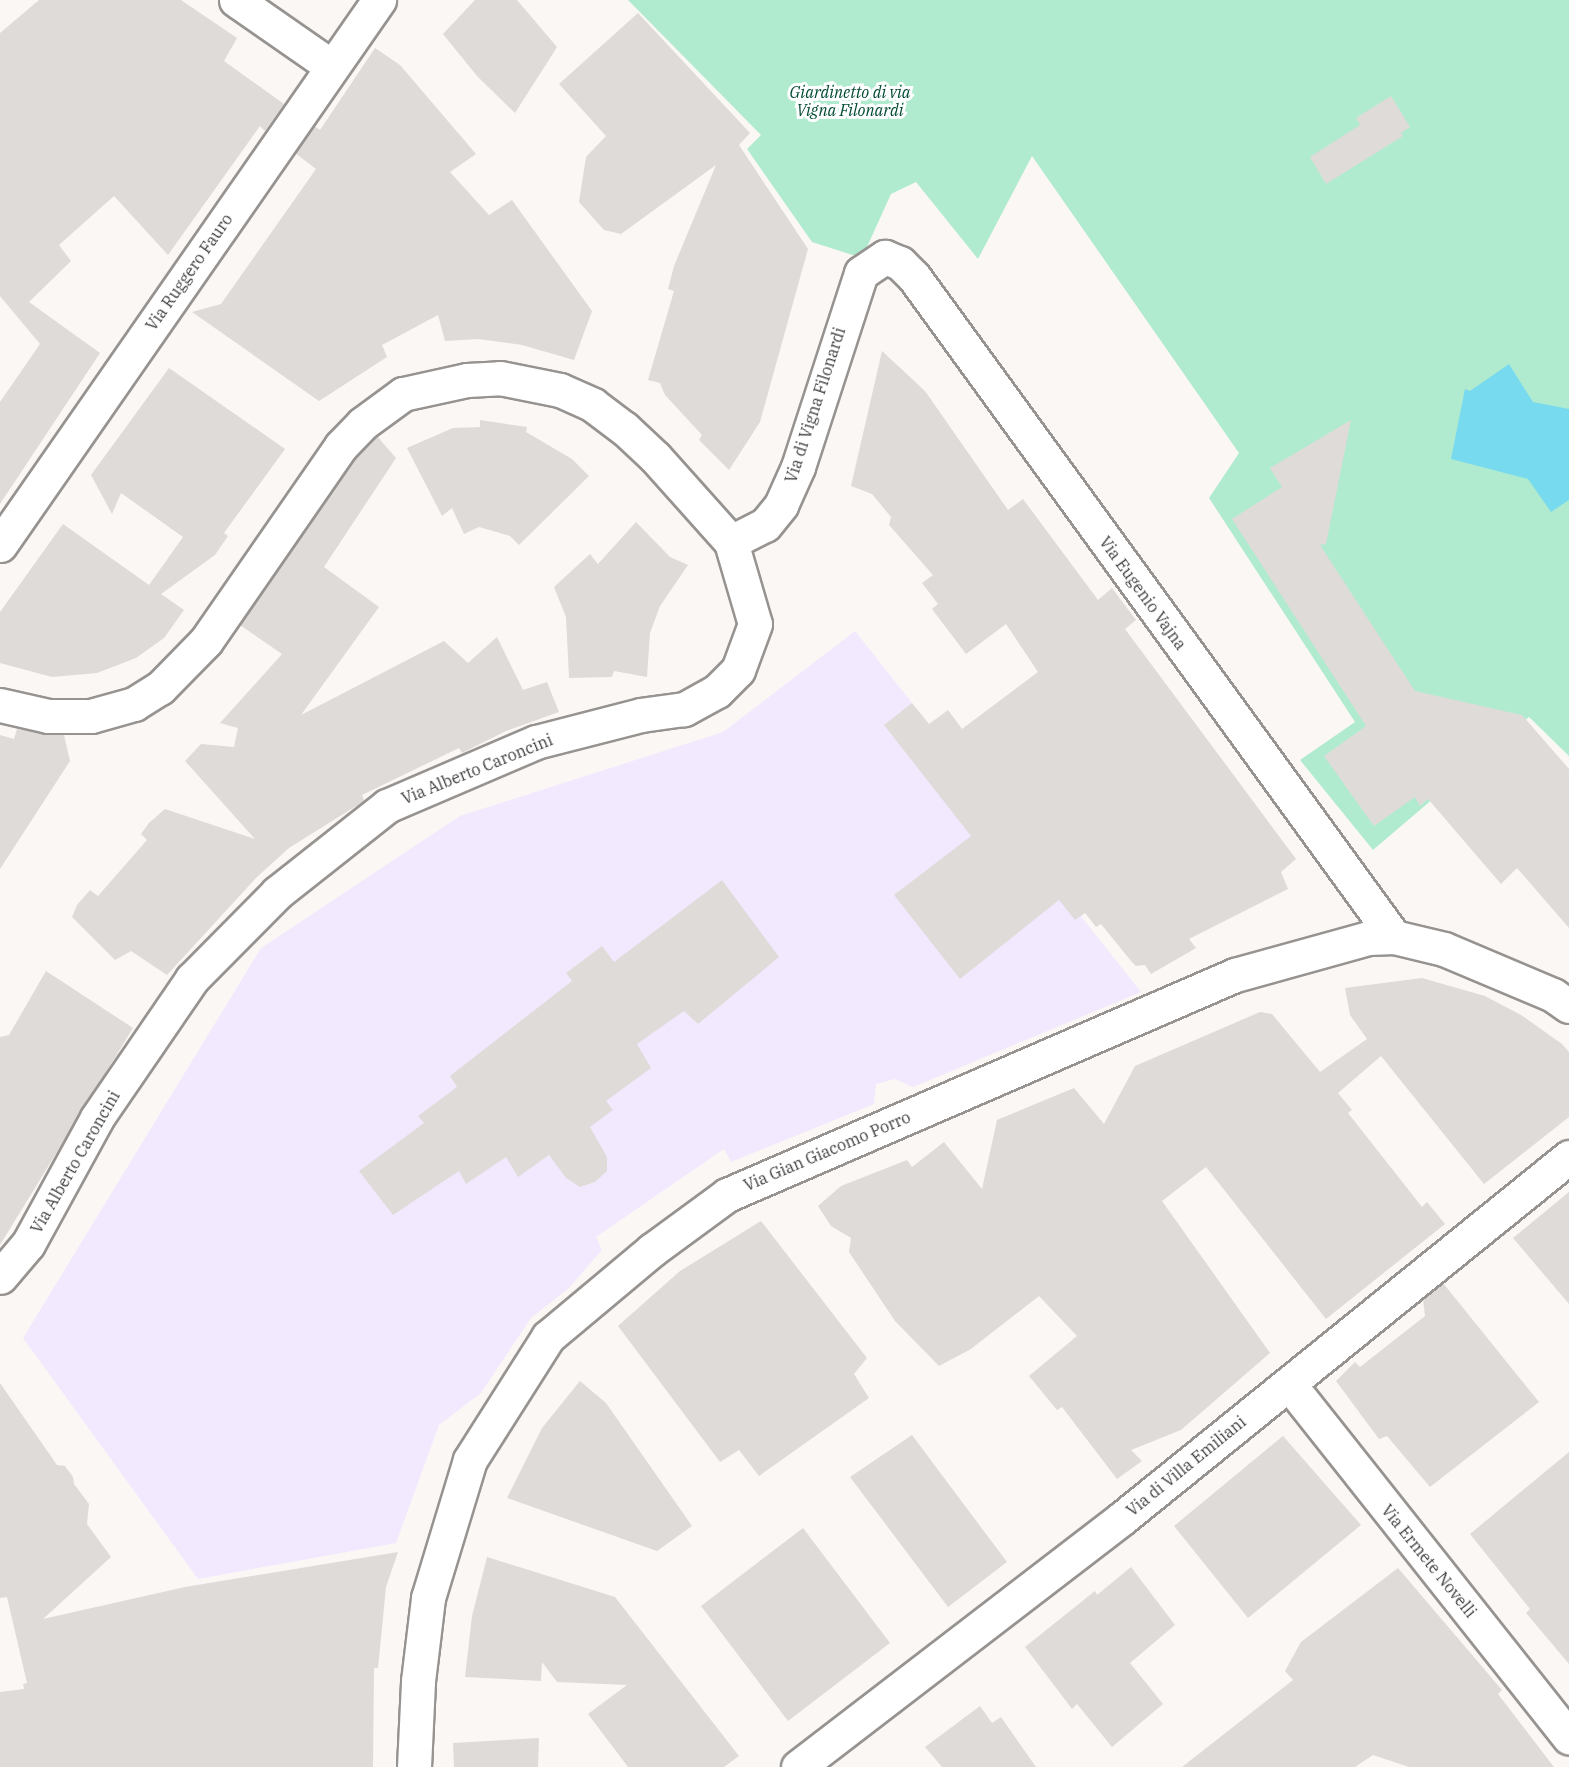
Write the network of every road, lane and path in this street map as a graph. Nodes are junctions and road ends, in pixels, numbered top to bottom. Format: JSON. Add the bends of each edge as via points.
{"nodes":[{"id":1,"x":236,"y":0,"type":"edge"},
{"id":2,"x":379,"y":0,"type":"edge"},
{"id":3,"x":331,"y":66,"type":"junction"},
{"id":4,"x":885,"y":257,"type":"joint"},
{"id":5,"x":731,"y":542,"type":"junction"},
{"id":6,"x":0,"y":546,"type":"edge"},
{"id":7,"x":0,"y":705,"type":"edge"},
{"id":8,"x":1394,"y":937,"type":"junction"},
{"id":9,"x":1569,"y":1006,"type":"edge"},
{"id":10,"x":1569,"y":1157,"type":"edge"},
{"id":11,"x":0,"y":1277,"type":"edge"},
{"id":12,"x":1289,"y":1384,"type":"junction"},
{"id":13,"x":1569,"y":1737,"type":"edge"},
{"id":14,"x":414,"y":1767,"type":"edge"},
{"id":15,"x":798,"y":1767,"type":"edge"}],
"edges":[{"from":1,"to":3,"type":"street"},
{"from":2,"to":3,"type":"street","name":"Via Ruggero Fauro"},
{"from":3,"to":6,"type":"street","name":"Via Ruggero Fauro"},
{"from":4,"to":5,"type":"street","name":"Via di Vigna Filonardi","via":[[868,266],[855,284],[798,467],[781,505],[765,525]]},
{"from":4,"to":8,"type":"street","name":"Via Eugenio Vajna","via":[[900,263],[914,277]]},
{"from":5,"to":7,"type":"street","name":"Via Alberto Caroncini","via":[[647,448],[583,399],[540,385],[500,378],[432,385],[392,400],[357,429],[206,641],[160,688],[134,704],[91,716],[48,716]]},
{"from":5,"to":11,"type":"street","name":"Via Alberto Caroncini","via":[[755,624],[738,670],[717,691],[684,709],[642,714],[536,742],[387,806],[277,893],[192,979],[97,1118],[28,1244]]},
{"from":8,"to":9,"type":"street","name":"Via Gian Giacomo Porro","via":[[1444,949],[1493,968]]},
{"from":8,"to":14,"type":"street","name":"Via Gian Giacomo Porro","via":[[1327,947],[1235,975],[727,1195],[652,1250],[548,1337],[470,1460],[447,1533],[423,1630]]},
{"from":10,"to":12,"type":"street","name":"Via di Villa Emiliani"},
{"from":12,"to":13,"type":"street","name":"Via Ermete Novelli"},
{"from":12,"to":15,"type":"street","name":"Via di Villa Emiliani","via":[[1112,1526]]}]}
